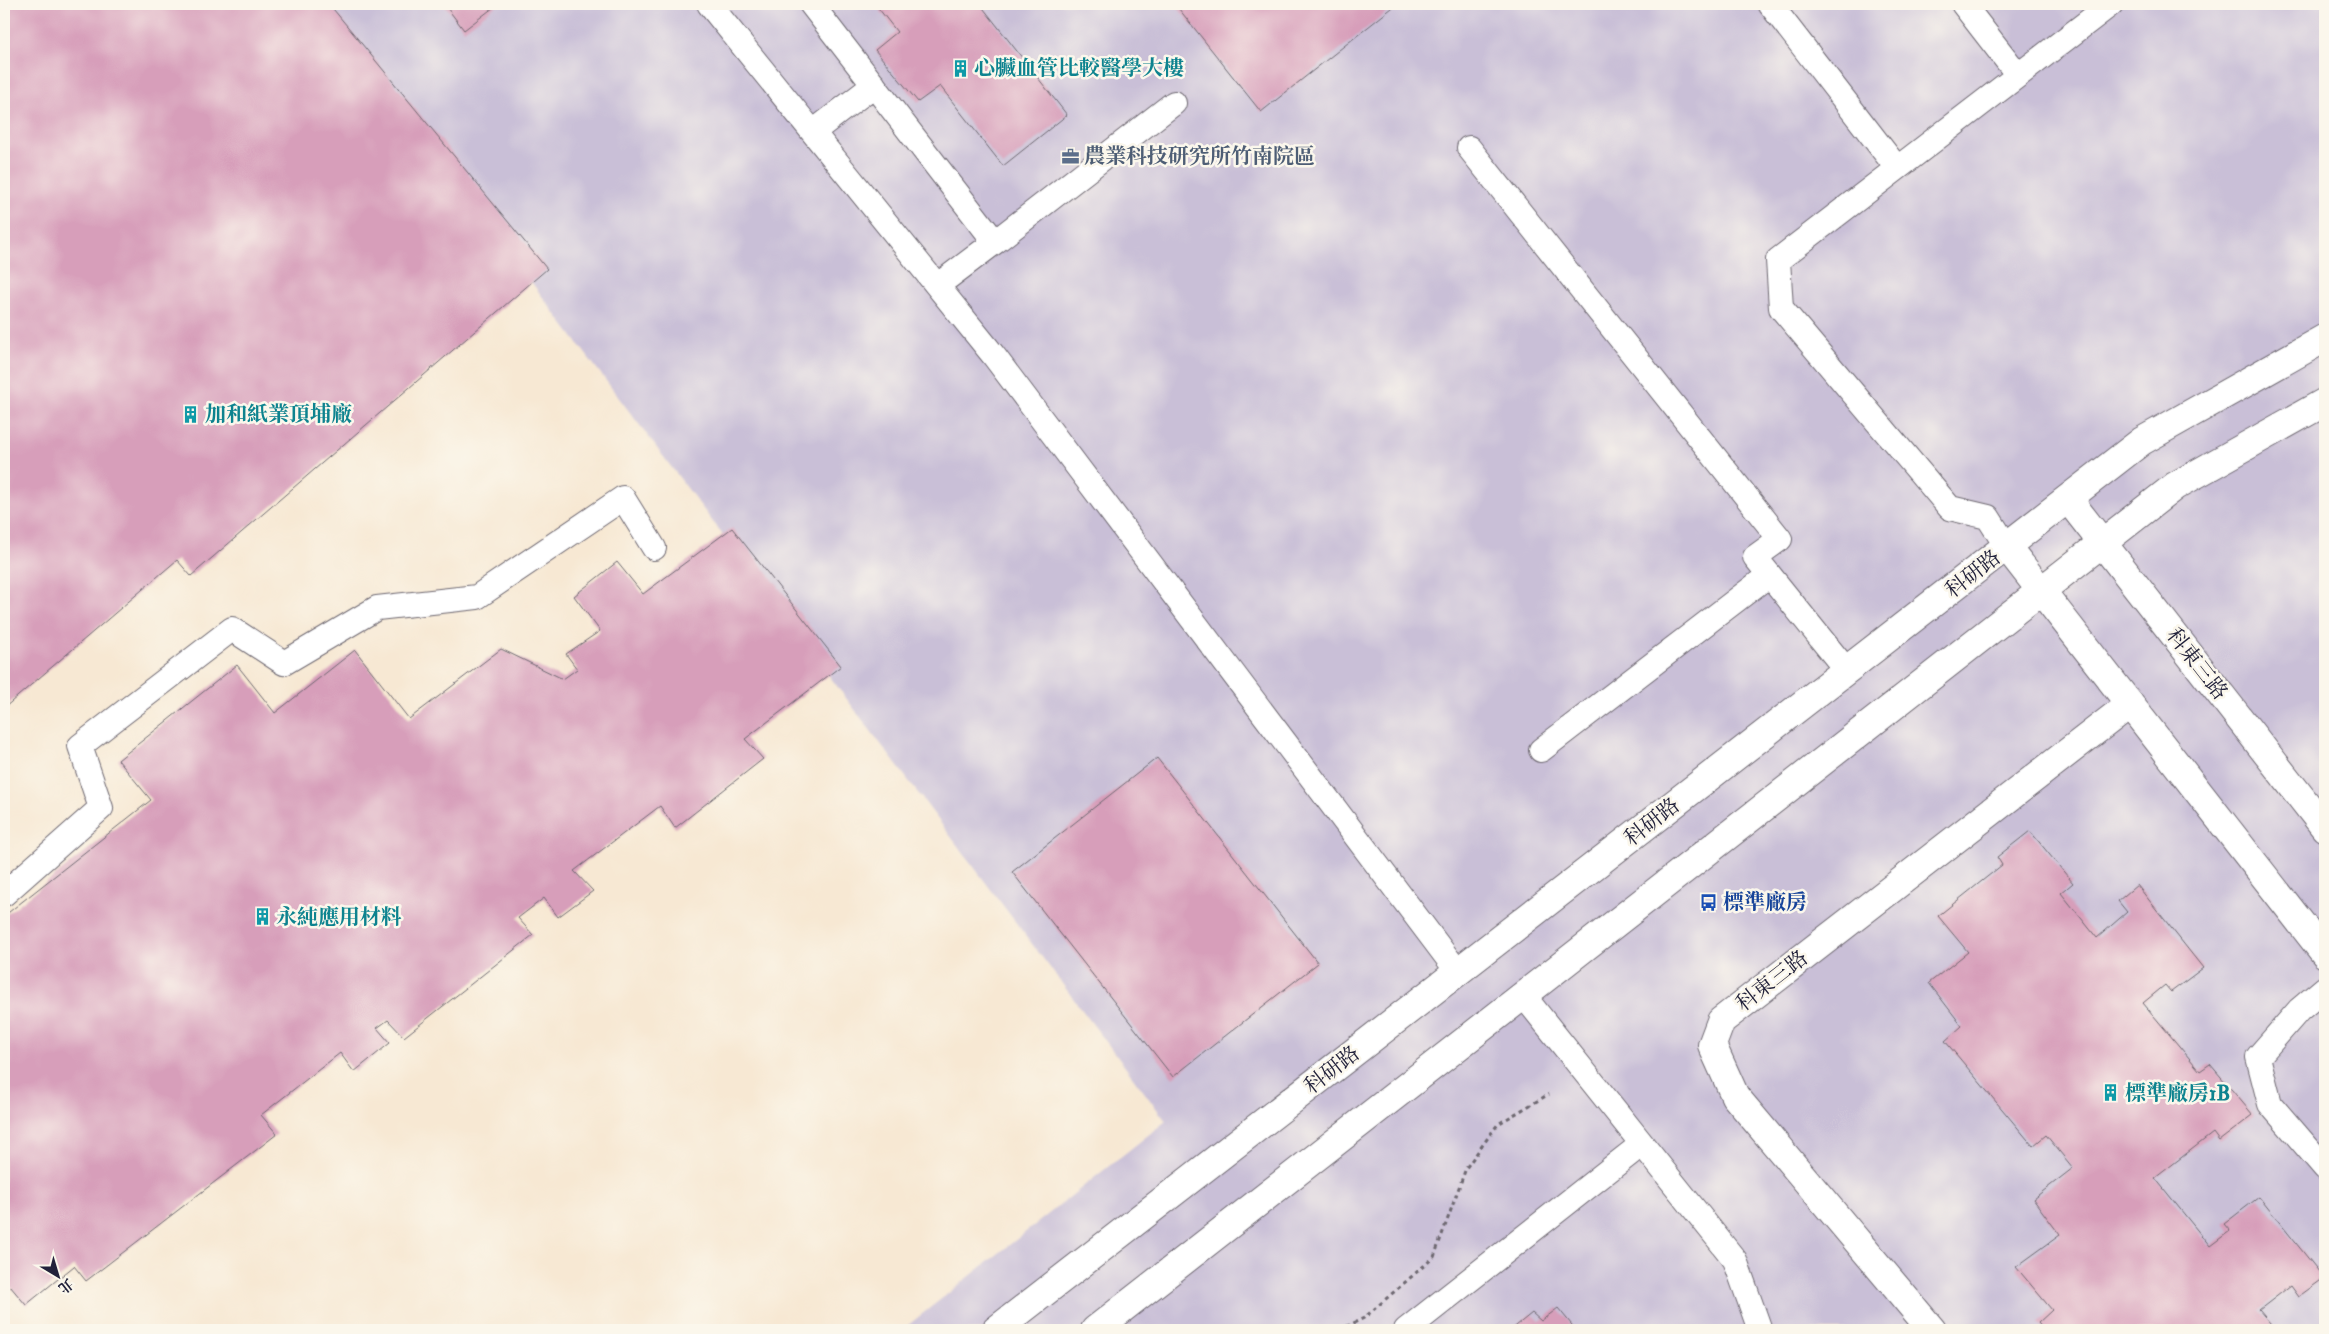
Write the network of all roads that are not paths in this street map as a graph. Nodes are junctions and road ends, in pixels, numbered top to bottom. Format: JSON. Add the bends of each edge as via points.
{"nodes":[{"id":1,"x":709,"y":4,"type":"edge"},
{"id":2,"x":811,"y":4,"type":"edge"},
{"id":3,"x":1770,"y":4,"type":"edge"},
{"id":4,"x":1963,"y":4,"type":"edge"},
{"id":5,"x":2111,"y":4,"type":"edge"},
{"id":6,"x":2018,"y":75,"type":"junction"},
{"id":7,"x":874,"y":85,"type":"junction"},
{"id":8,"x":1174,"y":103,"type":"dead end"},
{"id":9,"x":813,"y":132,"type":"junction"},
{"id":10,"x":1469,"y":148,"type":"dead end"},
{"id":11,"x":1897,"y":168,"type":"junction"},
{"id":12,"x":995,"y":242,"type":"junction"},
{"id":13,"x":938,"y":286,"type":"junction"},
{"id":14,"x":2325,"y":338,"type":"edge"},
{"id":15,"x":2325,"y":402,"type":"edge"},
{"id":16,"x":2068,"y":499,"type":"junction"},
{"id":17,"x":2102,"y":543,"type":"junction"},
{"id":18,"x":2007,"y":547,"type":"junction"},
{"id":19,"x":654,"y":548,"type":"dead end"},
{"id":20,"x":1769,"y":575,"type":"junction"},
{"id":21,"x":2041,"y":590,"type":"junction"},
{"id":22,"x":1847,"y":671,"type":"junction"},
{"id":23,"x":2130,"y":704,"type":"junction"},
{"id":24,"x":1541,"y":750,"type":"dead end"},
{"id":25,"x":2325,"y":828,"type":"edge"},
{"id":26,"x":4,"y":894,"type":"edge"},
{"id":27,"x":2325,"y":954,"type":"edge"},
{"id":28,"x":1458,"y":972,"type":"junction"},
{"id":29,"x":2325,"y":988,"type":"edge"},
{"id":30,"x":1523,"y":995,"type":"junction"},
{"id":31,"x":1642,"y":1144,"type":"junction"},
{"id":32,"x":2325,"y":1168,"type":"edge"},
{"id":33,"x":996,"y":1330,"type":"edge"},
{"id":34,"x":1095,"y":1330,"type":"edge"},
{"id":35,"x":1406,"y":1330,"type":"edge"},
{"id":36,"x":1760,"y":1330,"type":"edge"},
{"id":37,"x":1932,"y":1330,"type":"edge"}],
"edges":[{"from":1,"to":9,"type":"lane"},
{"from":2,"to":7,"type":"lane"},
{"from":3,"to":11,"type":"lane"},
{"from":4,"to":6,"type":"lane"},
{"from":5,"to":6,"type":"lane"},
{"from":6,"to":11,"type":"lane"},
{"from":7,"to":9,"type":"lane"},
{"from":7,"to":12,"type":"lane"},
{"from":8,"to":12,"type":"lane"},
{"from":9,"to":13,"type":"lane"},
{"from":10,"to":20,"type":"lane","via":[[1780,539],[1755,557]]},
{"from":11,"to":18,"type":"lane","via":[[1778,260],[1781,308],[1950,508],[1988,517]]},
{"from":12,"to":13,"type":"lane"},
{"from":13,"to":28,"type":"lane","via":[[1000,363]]},
{"from":14,"to":16,"type":"street","name":"科研路","via":[[2142,441]]},
{"from":15,"to":17,"type":"street","via":[[2175,486]]},
{"from":16,"to":17,"type":"street","name":"科東三路"},
{"from":16,"to":18,"type":"street","name":"科研路"},
{"from":17,"to":21,"type":"street"},
{"from":17,"to":25,"type":"street","name":"科東三路"},
{"from":18,"to":21,"type":"street"},
{"from":18,"to":22,"type":"street","name":"科研路"},
{"from":19,"to":26,"type":"lane","via":[[623,498],[477,597],[377,608],[284,663],[232,629],[80,746],[101,808]]},
{"from":20,"to":22,"type":"lane"},
{"from":20,"to":24,"type":"lane"},
{"from":21,"to":23,"type":"street"},
{"from":21,"to":30,"type":"street"},
{"from":22,"to":28,"type":"street","name":"科研路"},
{"from":23,"to":27,"type":"street"},
{"from":23,"to":37,"type":"street","name":"科東三路","via":[[1721,1021],[1712,1045],[1735,1096]]},
{"from":28,"to":33,"type":"street","name":"科研路"},
{"from":29,"to":32,"type":"lane","via":[[2299,1010],[2258,1057],[2270,1104]]},
{"from":30,"to":31,"type":"lane"},
{"from":30,"to":34,"type":"street"},
{"from":31,"to":35,"type":"lane"},
{"from":31,"to":36,"type":"lane","via":[[1735,1260]]}]}
